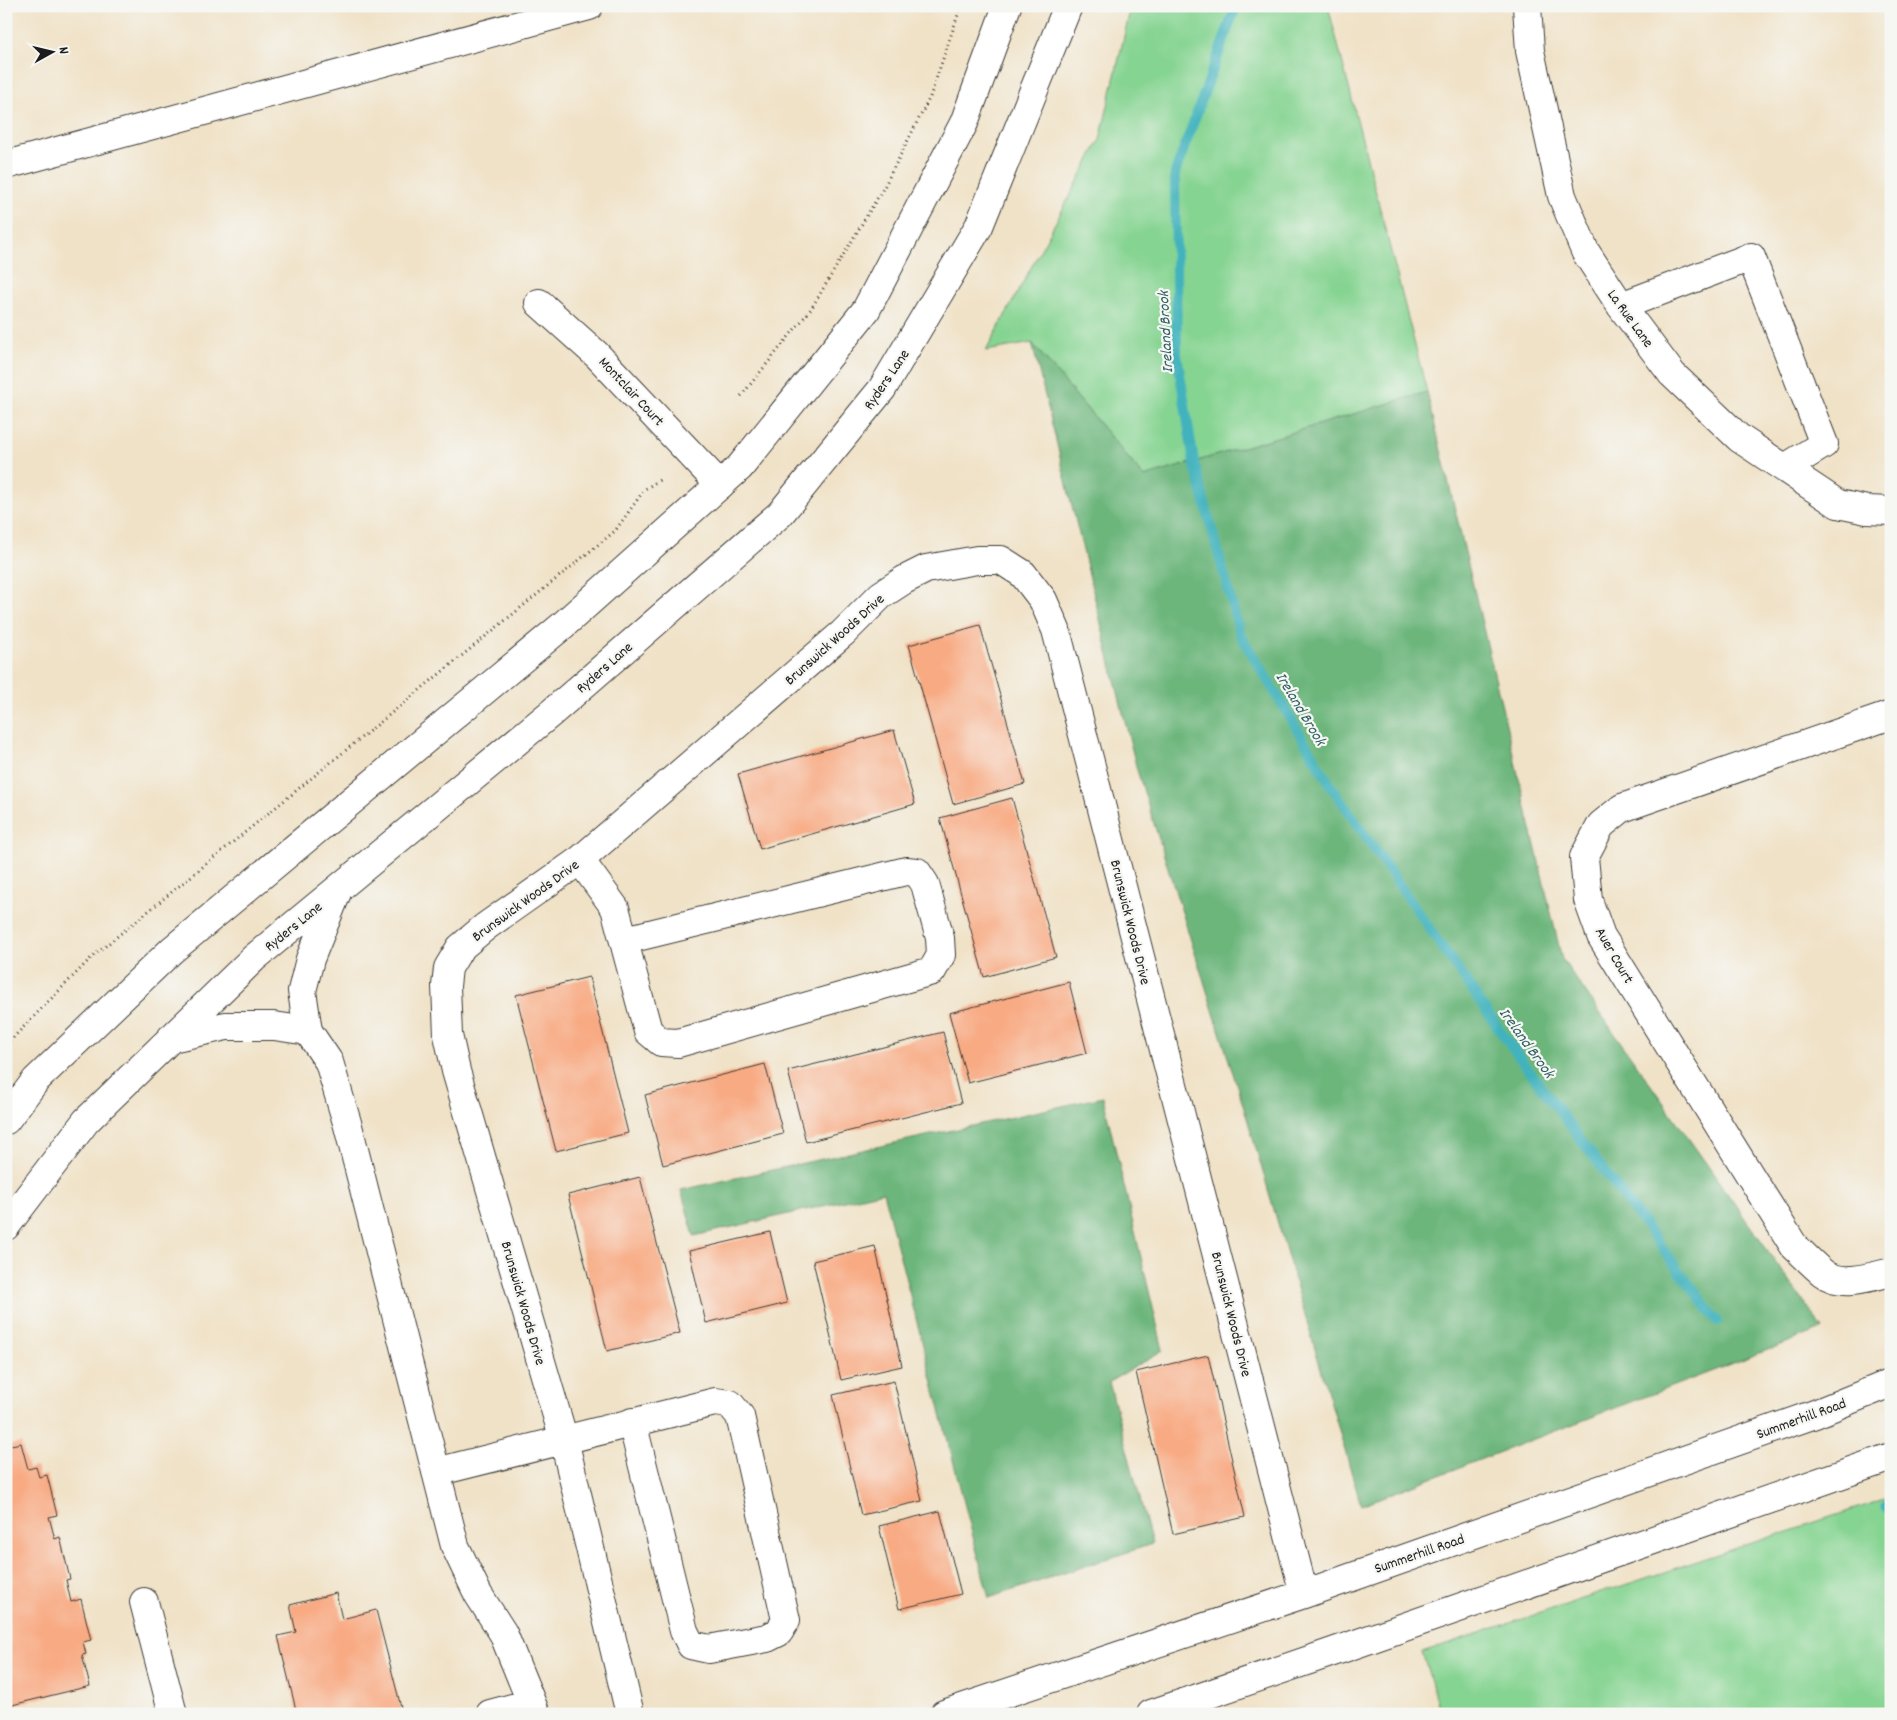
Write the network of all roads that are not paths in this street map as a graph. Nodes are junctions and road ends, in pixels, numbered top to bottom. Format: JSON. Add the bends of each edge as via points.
{"nodes":[{"id":1,"x":590,"y":6,"type":"edge"},
{"id":2,"x":1006,"y":6,"type":"edge"},
{"id":3,"x":1068,"y":6,"type":"edge"},
{"id":4,"x":1527,"y":6,"type":"edge"},
{"id":5,"x":6,"y":165,"type":"edge"},
{"id":6,"x":539,"y":303,"type":"dead end"},
{"id":7,"x":1621,"y":306,"type":"junction"},
{"id":8,"x":1785,"y":468,"type":"junction"},
{"id":9,"x":720,"y":485,"type":"junction"},
{"id":10,"x":1891,"y":511,"type":"edge"},
{"id":11,"x":1891,"y":715,"type":"edge"},
{"id":12,"x":580,"y":860,"type":"junction"},
{"id":13,"x":338,"y":889,"type":"junction"},
{"id":14,"x":624,"y":940,"type":"junction"},
{"id":15,"x":308,"y":1031,"type":"junction"},
{"id":16,"x":171,"y":1038,"type":"junction"},
{"id":17,"x":6,"y":1120,"type":"edge"},
{"id":18,"x":6,"y":1226,"type":"edge"},
{"id":19,"x":1891,"y":1272,"type":"edge"},
{"id":20,"x":1891,"y":1383,"type":"edge"},
{"id":21,"x":632,"y":1422,"type":"junction"},
{"id":22,"x":564,"y":1440,"type":"junction"},
{"id":23,"x":1891,"y":1458,"type":"edge"},
{"id":24,"x":436,"y":1472,"type":"junction"},
{"id":25,"x":1304,"y":1594,"type":"junction"},
{"id":26,"x":144,"y":1602,"type":"dead end"},
{"id":27,"x":534,"y":1708,"type":"edge"},
{"id":28,"x":173,"y":1714,"type":"edge"},
{"id":29,"x":490,"y":1714,"type":"edge"},
{"id":30,"x":630,"y":1714,"type":"edge"},
{"id":31,"x":944,"y":1714,"type":"edge"},
{"id":32,"x":1151,"y":1714,"type":"edge"}],
"edges":[{"from":1,"to":5,"type":"street"},
{"from":2,"to":9,"type":"street","via":[[964,123],[866,310],[740,467]]},
{"from":3,"to":13,"type":"street","name":"Ryders Lane","via":[[979,226],[882,389],[786,507],[550,714]]},
{"from":4,"to":7,"type":"street","name":"La Rue Lane","via":[[1530,51],[1562,196],[1585,251]]},
{"from":6,"to":9,"type":"street","name":"Montclair Court","via":[[597,355]]},
{"from":7,"to":8,"type":"street","name":"La Rue Lane","via":[[1672,374],[1740,438]]},
{"from":7,"to":8,"type":"street","via":[[1751,258],[1824,444]]},
{"from":8,"to":10,"type":"street","name":"La Rue Lane","via":[[1838,504]]},
{"from":9,"to":17,"type":"street","via":[[562,626],[172,950],[36,1080]]},
{"from":11,"to":19,"type":"street","name":"Auer Court","via":[[1622,808],[1601,825],[1584,857],[1588,900],[1601,936],[1794,1246],[1825,1274],[1846,1280]]},
{"from":12,"to":14,"type":"street","via":[[615,908]]},
{"from":12,"to":22,"type":"street","name":"Brunswick Woods Drive","via":[[460,948],[448,968],[446,986],[448,1035],[456,1070]]},
{"from":12,"to":25,"type":"street","name":"Brunswick Woods Drive","via":[[843,633],[881,595],[904,580],[926,569],[977,560],[1001,560],[1023,574],[1043,600],[1056,630]]},
{"from":13,"to":15,"type":"street","via":[[310,959],[302,991]]},
{"from":13,"to":16,"type":"street","name":"Ryders Lane","via":[[254,958]]},
{"from":14,"to":14,"type":"street","via":[[648,1031],[661,1042],[678,1043],[932,971],[941,955],[940,938],[926,884],[917,872],[906,871]]},
{"from":15,"to":16,"type":"street","via":[[274,1026],[226,1026]]},
{"from":15,"to":24,"type":"street","via":[[329,1062],[335,1080]]},
{"from":16,"to":18,"type":"street","name":"Ryders Lane","via":[[86,1121]]},
{"from":20,"to":25,"type":"street","name":"Summerhill Road","via":[[1815,1414]]},
{"from":21,"to":21,"type":"street","via":[[684,1631],[691,1645],[709,1649],[767,1638],[779,1632],[786,1620],[740,1416],[730,1404],[715,1402]]},
{"from":21,"to":22,"type":"street"},
{"from":22,"to":24,"type":"street"},
{"from":22,"to":30,"type":"street","name":"Brunswick Woods Drive"},
{"from":23,"to":32,"type":"street"},
{"from":24,"to":27,"type":"street","via":[[455,1546],[478,1594],[503,1633]]},
{"from":25,"to":31,"type":"street","name":"Summerhill Road"},
{"from":26,"to":28,"type":"street"},
{"from":27,"to":29,"type":"street"}]}
